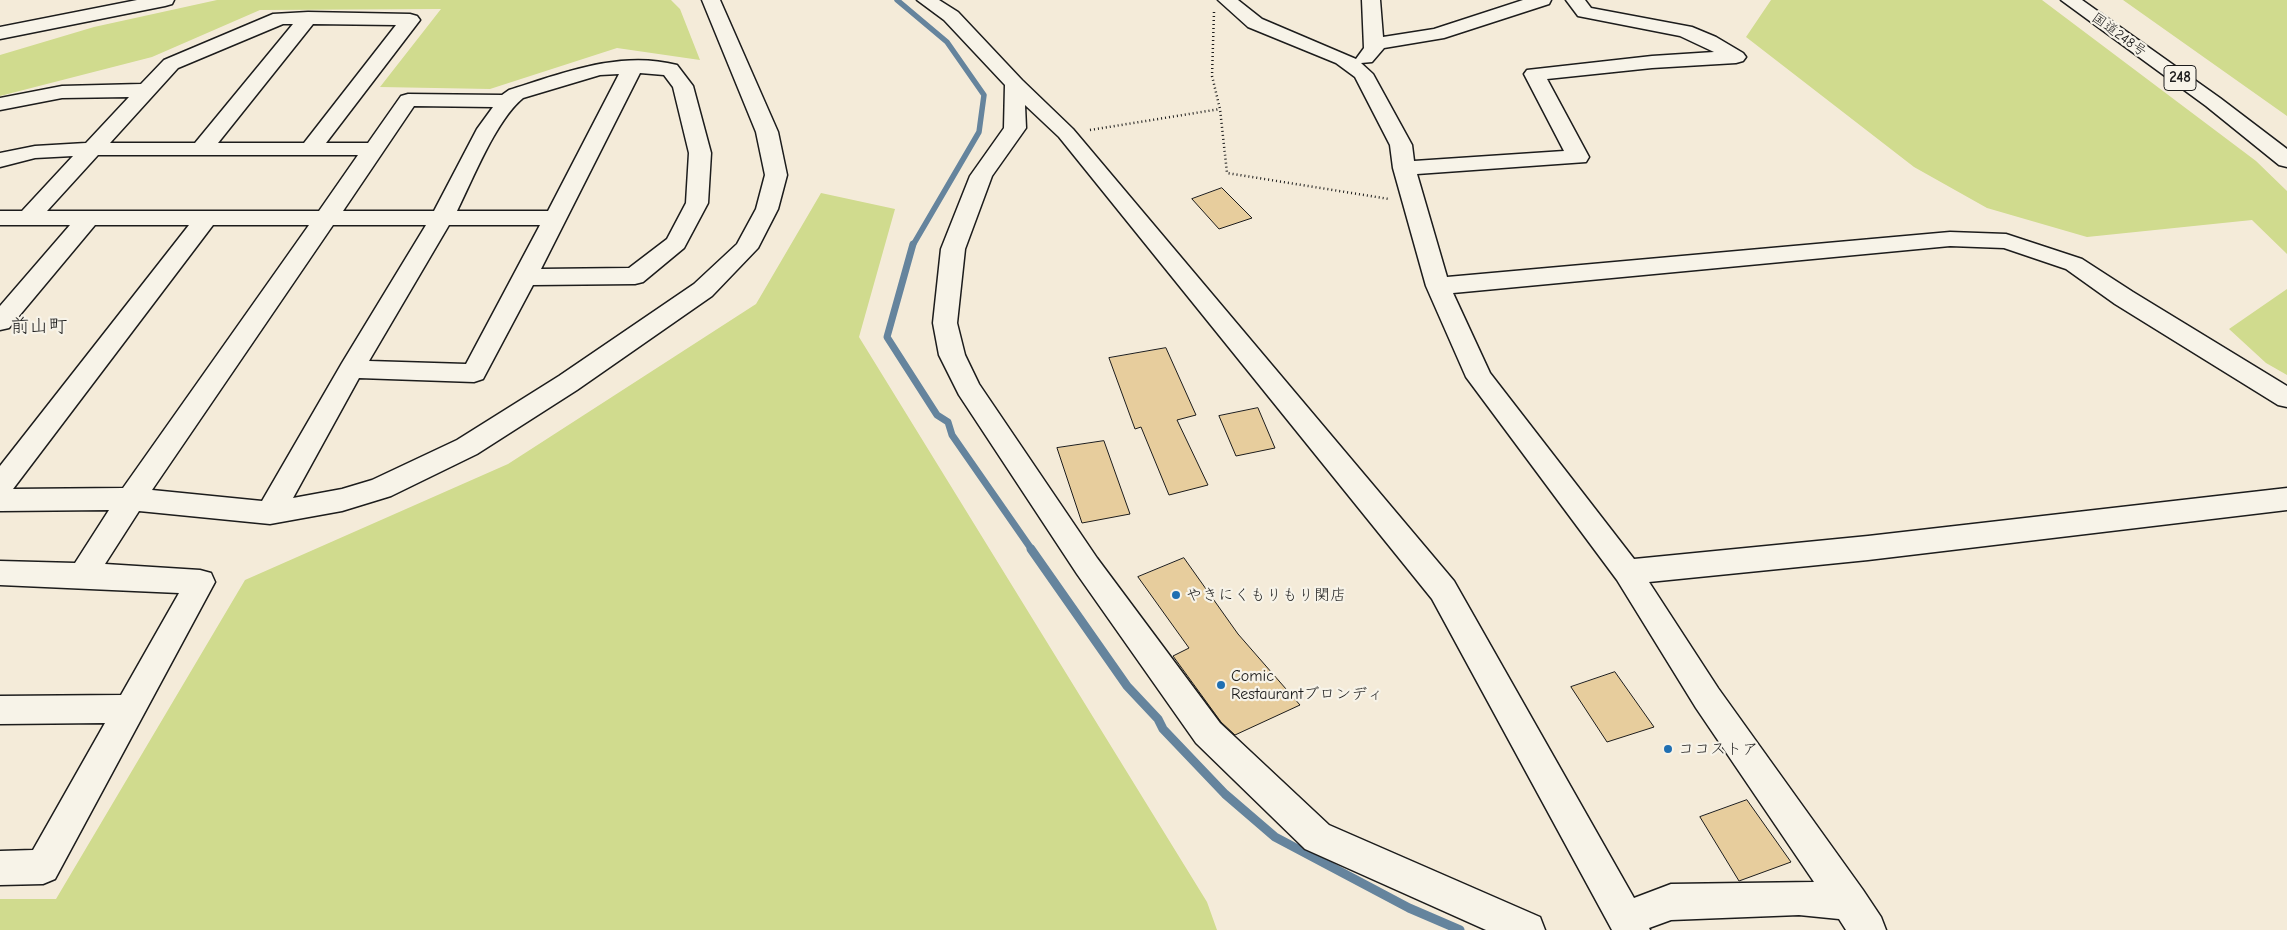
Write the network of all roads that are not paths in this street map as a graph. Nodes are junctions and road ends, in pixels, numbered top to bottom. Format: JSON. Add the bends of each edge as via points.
{"nodes":[{"id":1,"x":165,"y":0,"type":"edge"},
{"id":2,"x":711,"y":0,"type":"edge"},
{"id":3,"x":926,"y":0,"type":"edge"},
{"id":4,"x":1371,"y":0,"type":"edge"},
{"id":5,"x":1542,"y":0,"type":"edge"},
{"id":6,"x":1575,"y":0,"type":"edge"},
{"id":7,"x":2070,"y":0,"type":"edge"},
{"id":8,"x":2082,"y":0,"type":"edge"},
{"id":9,"x":1219,"y":3,"type":"edge"},
{"id":10,"x":308,"y":18,"type":"junction"},
{"id":11,"x":0,"y":33,"type":"edge"},
{"id":12,"x":1374,"y":44,"type":"junction"},
{"id":13,"x":633,"y":66,"type":"junction"},
{"id":14,"x":1356,"y":69,"type":"junction"},
{"id":15,"x":1015,"y":84,"type":"junction"},
{"id":16,"x":147,"y":90,"type":"junction"},
{"id":17,"x":506,"y":102,"type":"junction"},
{"id":18,"x":0,"y":104,"type":"edge"},
{"id":19,"x":203,"y":147,"type":"junction"},
{"id":20,"x":92,"y":149,"type":"junction"},
{"id":21,"x":310,"y":149,"type":"junction"},
{"id":22,"x":372,"y":149,"type":"junction"},
{"id":23,"x":2287,"y":150,"type":"edge"},
{"id":24,"x":0,"y":160,"type":"edge"},
{"id":25,"x":2287,"y":160,"type":"edge"},
{"id":26,"x":1404,"y":168,"type":"junction"},
{"id":27,"x":90,"y":217,"type":"junction"},
{"id":28,"x":442,"y":217,"type":"junction"},
{"id":29,"x":0,"y":218,"type":"edge"},
{"id":30,"x":28,"y":218,"type":"junction"},
{"id":31,"x":325,"y":218,"type":"junction"},
{"id":32,"x":556,"y":218,"type":"junction"},
{"id":33,"x":206,"y":219,"type":"junction"},
{"id":34,"x":527,"y":278,"type":"junction"},
{"id":35,"x":1438,"y":286,"type":"junction"},
{"id":36,"x":0,"y":322,"type":"edge"},
{"id":37,"x":351,"y":369,"type":"junction"},
{"id":38,"x":2287,"y":398,"type":"edge"},
{"id":39,"x":0,"y":486,"type":"edge"},
{"id":40,"x":131,"y":499,"type":"junction"},
{"id":41,"x":2287,"y":499,"type":"edge"},
{"id":42,"x":0,"y":500,"type":"edge"},
{"id":43,"x":270,"y":513,"type":"junction"},
{"id":44,"x":1627,"y":572,"type":"junction"},
{"id":45,"x":0,"y":573,"type":"edge"},
{"id":46,"x":82,"y":575,"type":"junction"},
{"id":47,"x":0,"y":710,"type":"edge"},
{"id":48,"x":130,"y":710,"type":"junction"},
{"id":49,"x":0,"y":868,"type":"edge"},
{"id":50,"x":1859,"y":916,"type":"edge"},
{"id":51,"x":1630,"y":925,"type":"edge"},
{"id":52,"x":1528,"y":930,"type":"edge"}],
"edges":[{"from":1,"to":11,"type":"main road"},
{"from":2,"to":43,"type":"main road","via":[[767,132],[776,175],[767,209],[746,248],[703,290],[568,383],[467,447],[381,488],[342,500]]},
{"from":3,"to":15,"type":"main road","via":[[951,16]]},
{"from":4,"to":12,"type":"main road"},
{"from":5,"to":12,"type":"main road","via":[[1437,34]]},
{"from":6,"to":26,"type":"main road","via":[[1585,12],[1685,31],[1736,57],[1534,74],[1578,157]]},
{"from":7,"to":25,"type":"main road","name":"国道248号","number":"248","via":[[2213,102]]},
{"from":8,"to":23,"type":"main road","name":"国道248号","number":"248"},
{"from":9,"to":14,"type":"main road","via":[[1255,23],[1343,59]]},
{"from":10,"to":16,"type":"main road","via":[[280,18],[170,64]]},
{"from":10,"to":19,"type":"main road"},
{"from":10,"to":21,"type":"main road","via":[[410,20]]},
{"from":12,"to":14,"type":"main road","via":[[1374,49]]},
{"from":13,"to":17,"type":"main road","via":[[598,69],[516,94]]},
{"from":13,"to":32,"type":"main road","via":[[579,167]]},
{"from":13,"to":34,"type":"main road","via":[[670,69],[683,86],[700,153],[697,203],[676,243],[635,276]]},
{"from":14,"to":26,"type":"main road","via":[[1363,74],[1401,145]]},
{"from":15,"to":51,"type":"main road","via":[[1066,134],[1443,590]]},
{"from":15,"to":52,"type":"main road","via":[[1015,128],[981,176],[953,249],[945,323],[952,355],[968,388],[1086,566],[1208,733],[1317,837]]},
{"from":16,"to":18,"type":"main road","via":[[62,92]]},
{"from":16,"to":20,"type":"main road"},
{"from":17,"to":22,"type":"main road","via":[[408,100]]},
{"from":17,"to":28,"type":"main road","via":[[488,129]]},
{"from":19,"to":20,"type":"main road"},
{"from":19,"to":21,"type":"main road"},
{"from":20,"to":24,"type":"main road","via":[[35,152]]},
{"from":20,"to":30,"type":"main road"},
{"from":21,"to":22,"type":"main road"},
{"from":22,"to":31,"type":"main road"},
{"from":26,"to":35,"type":"main road"},
{"from":27,"to":30,"type":"main road"},
{"from":27,"to":33,"type":"main road"},
{"from":27,"to":36,"type":"main road"},
{"from":28,"to":31,"type":"main road"},
{"from":28,"to":32,"type":"main road"},
{"from":28,"to":37,"type":"main road"},
{"from":29,"to":30,"type":"main road"},
{"from":31,"to":33,"type":"main road"},
{"from":31,"to":40,"type":"main road"},
{"from":32,"to":34,"type":"main road"},
{"from":33,"to":39,"type":"main road"},
{"from":34,"to":37,"type":"main road","via":[[474,373]]},
{"from":35,"to":38,"type":"main road","via":[[1950,240],[2006,242],[2074,264]]},
{"from":35,"to":44,"type":"main road","via":[[1479,377]]},
{"from":37,"to":43,"type":"main road"},
{"from":40,"to":42,"type":"main road"},
{"from":40,"to":43,"type":"main road"},
{"from":40,"to":46,"type":"main road"},
{"from":41,"to":44,"type":"main road","via":[[1868,548]]},
{"from":44,"to":50,"type":"main road","via":[[1707,698]]},
{"from":45,"to":46,"type":"main road"},
{"from":46,"to":48,"type":"main road","via":[[200,582]]},
{"from":47,"to":48,"type":"main road"},
{"from":48,"to":49,"type":"main road","via":[[43,867]]},
{"from":50,"to":51,"type":"main road","via":[[1799,898],[1671,902]]}]}
